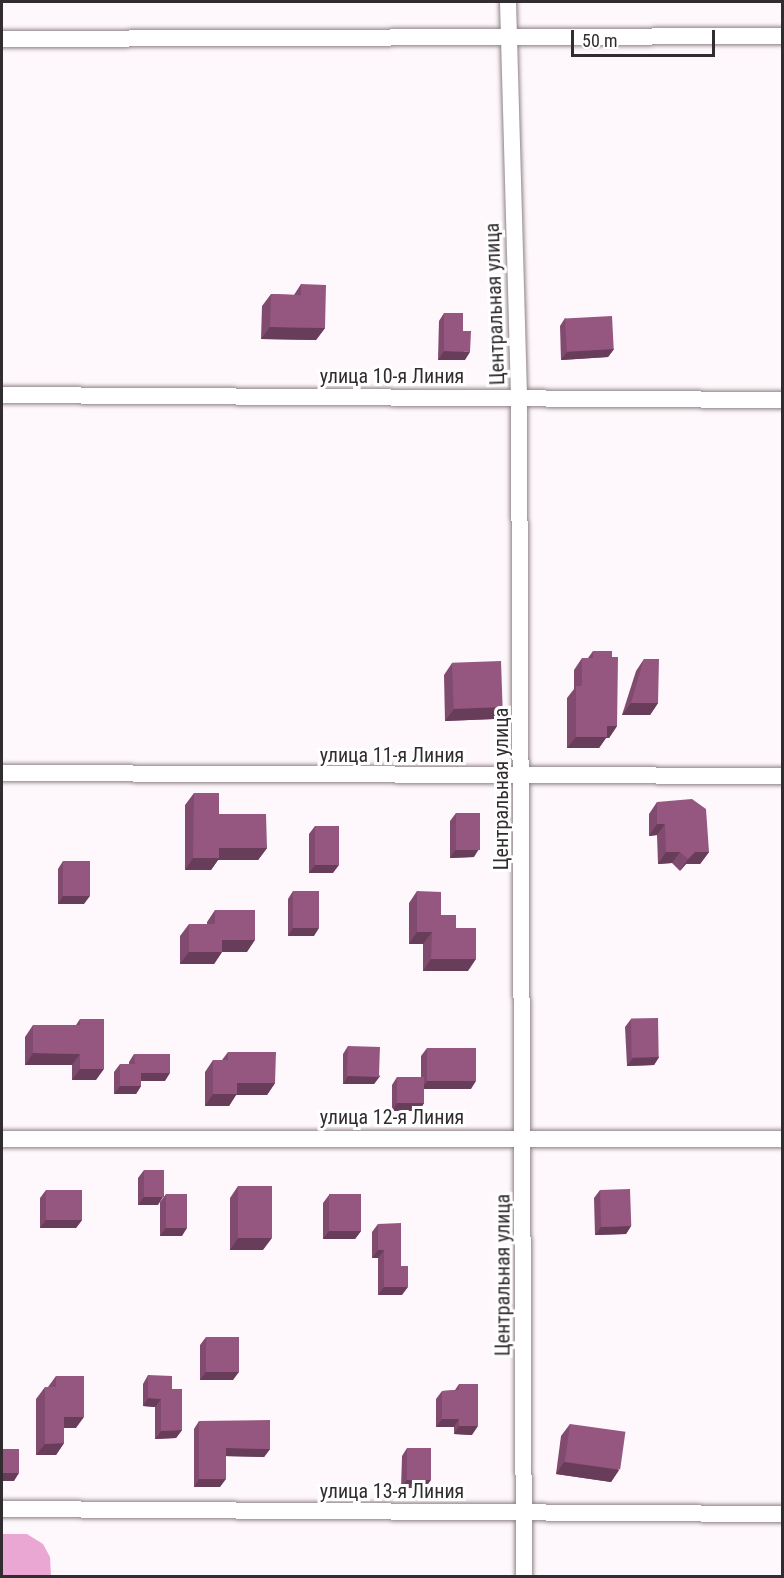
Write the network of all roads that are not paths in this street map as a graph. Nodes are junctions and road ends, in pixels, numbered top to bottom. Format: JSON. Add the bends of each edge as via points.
{"nodes":[{"id":1,"x":507,"y":2,"type":"edge"},
{"id":2,"x":783,"y":36,"type":"edge"},
{"id":3,"x":508,"y":37,"type":"junction"},
{"id":4,"x":2,"y":39,"type":"edge"},
{"id":5,"x":2,"y":395,"type":"edge"},
{"id":6,"x":519,"y":398,"type":"junction"},
{"id":7,"x":783,"y":400,"type":"edge"},
{"id":8,"x":2,"y":773,"type":"edge"},
{"id":9,"x":783,"y":776,"type":"edge"},
{"id":10,"x":521,"y":777,"type":"junction"},
{"id":11,"x":524,"y":1138,"type":"junction"},
{"id":12,"x":2,"y":1139,"type":"edge"},
{"id":13,"x":783,"y":1139,"type":"edge"},
{"id":14,"x":2,"y":1509,"type":"edge"},
{"id":15,"x":524,"y":1513,"type":"junction"},
{"id":16,"x":783,"y":1514,"type":"edge"},
{"id":17,"x":524,"y":1576,"type":"edge"}],
"edges":[{"from":1,"to":3,"type":"street","name":"Центральная улица"},
{"from":2,"to":3,"type":"street"},
{"from":3,"to":4,"type":"street"},
{"from":3,"to":6,"type":"street","name":"Центральная улица"},
{"from":5,"to":6,"type":"street","name":"улица 10-я Линия"},
{"from":6,"to":7,"type":"street","name":"улица 10-я Линия"},
{"from":6,"to":10,"type":"street","name":"Центральная улица"},
{"from":8,"to":10,"type":"street","name":"улица 11-я Линия"},
{"from":9,"to":10,"type":"street","name":"улица 11-я Линия"},
{"from":10,"to":11,"type":"street","name":"Центральная улица"},
{"from":11,"to":12,"type":"street","name":"улица 12-я Линия"},
{"from":11,"to":13,"type":"street","name":"улица 12-я Линия"},
{"from":11,"to":15,"type":"street","name":"Центральная улица"},
{"from":14,"to":15,"type":"street","name":"улица 13-я Линия"},
{"from":15,"to":16,"type":"street","name":"улица 13-я Линия"},
{"from":15,"to":17,"type":"street","name":"Центральная улица"}]}
